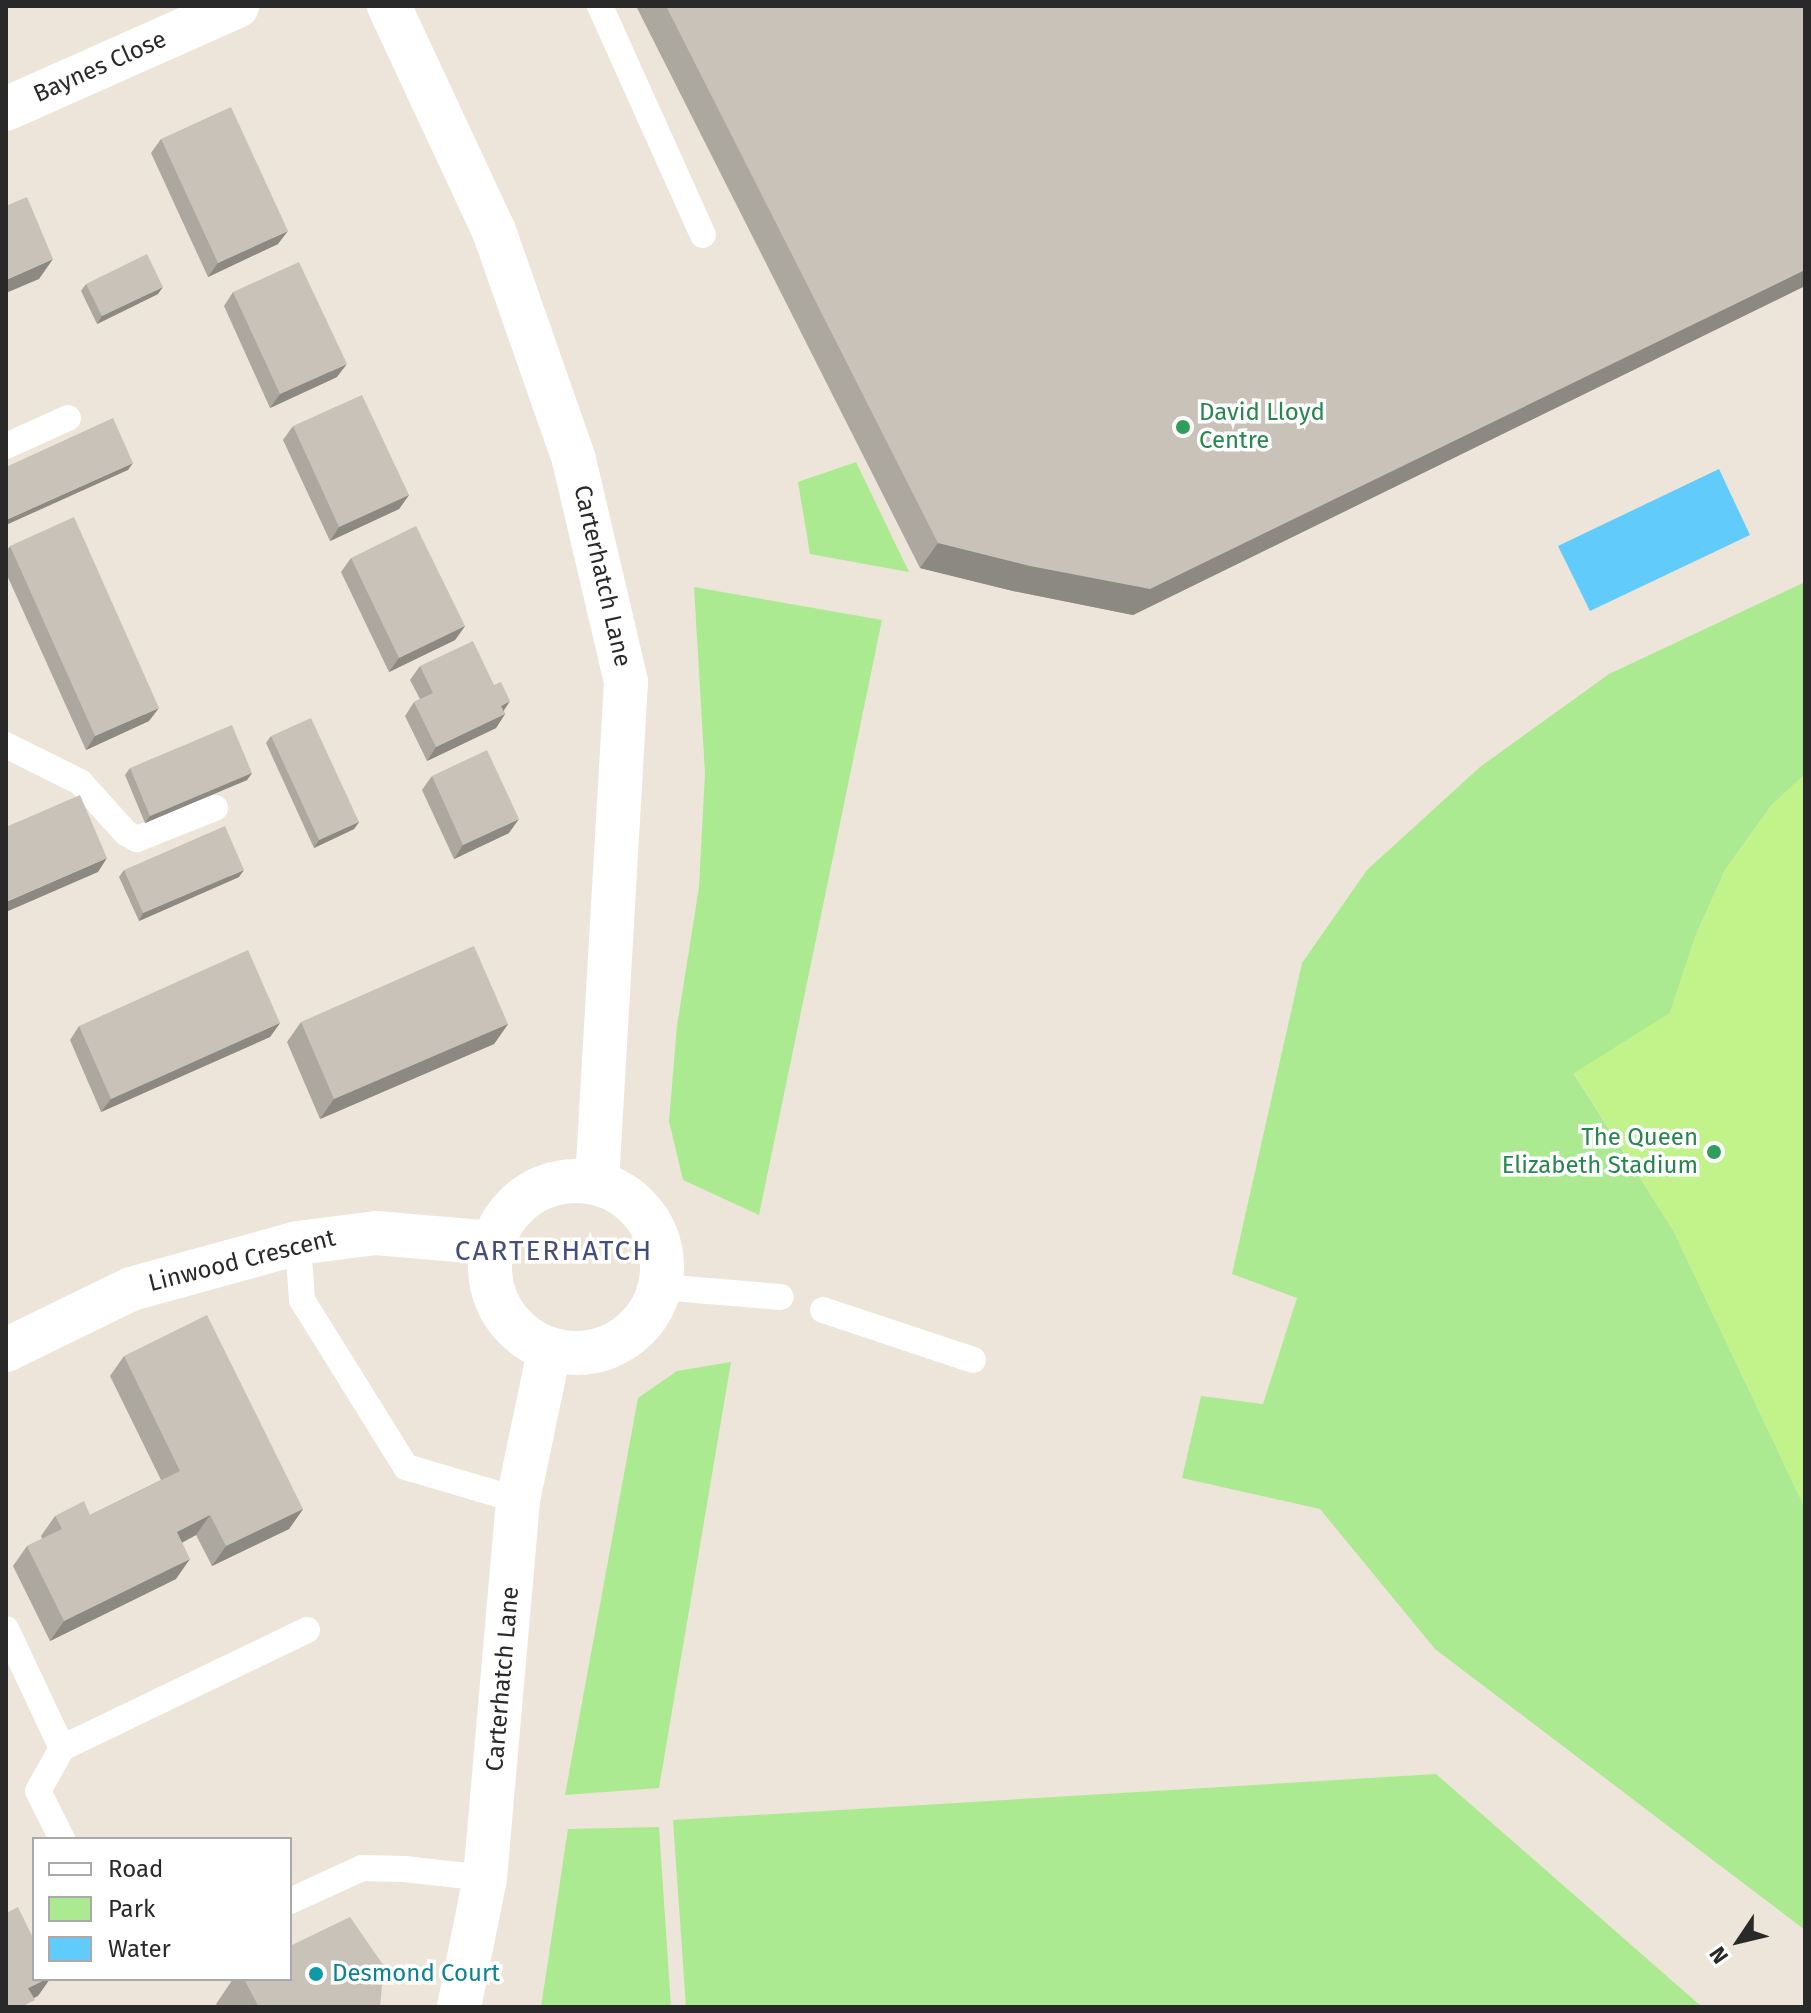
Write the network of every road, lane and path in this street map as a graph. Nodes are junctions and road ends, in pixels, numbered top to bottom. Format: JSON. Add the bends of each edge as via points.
{"nodes":[{"id":1,"x":237,"y":6,"type":"edge"},
{"id":2,"x":389,"y":6,"type":"edge"},
{"id":3,"x":600,"y":6,"type":"edge"},
{"id":4,"x":6,"y":109,"type":"edge"},
{"id":5,"x":703,"y":235,"type":"dead end"},
{"id":6,"x":68,"y":418,"type":"dead end"},
{"id":7,"x":6,"y":446,"type":"edge"},
{"id":8,"x":6,"y":745,"type":"edge"},
{"id":9,"x":215,"y":808,"type":"dead end"},
{"id":10,"x":597,"y":1182,"type":"junction"},
{"id":11,"x":298,"y":1243,"type":"junction"},
{"id":12,"x":493,"y":1243,"type":"junction"},
{"id":13,"x":661,"y":1287,"type":"junction"},
{"id":14,"x":781,"y":1297,"type":"dead end"},
{"id":15,"x":823,"y":1310,"type":"dead end"},
{"id":16,"x":6,"y":1350,"type":"edge"},
{"id":17,"x":549,"y":1351,"type":"junction"},
{"id":18,"x":973,"y":1360,"type":"dead end"},
{"id":19,"x":518,"y":1500,"type":"junction"},
{"id":20,"x":6,"y":1629,"type":"edge"},
{"id":21,"x":307,"y":1630,"type":"dead end"},
{"id":22,"x":62,"y":1748,"type":"junction"},
{"id":23,"x":61,"y":1837,"type":"edge"},
{"id":24,"x":485,"y":1878,"type":"junction"},
{"id":25,"x":292,"y":1900,"type":"edge"},
{"id":26,"x":459,"y":2007,"type":"edge"}],
"edges":[{"from":1,"to":4,"type":"street","name":"Baynes Close"},
{"from":2,"to":10,"type":"street","name":"Carterhatch Lane","via":[[494,231],[569,446],[626,682]]},
{"from":3,"to":5,"type":"lane"},
{"from":6,"to":7,"type":"lane"},
{"from":8,"to":9,"type":"lane","via":[[80,782],[137,839]]},
{"from":10,"to":12,"type":"street","via":[[549,1184],[522,1198],[502,1220]]},
{"from":10,"to":13,"type":"street","via":[[625,1195],[647,1216],[660,1243]]},
{"from":11,"to":12,"type":"street","name":"Linwood Crescent","via":[[376,1233]]},
{"from":11,"to":16,"type":"street","name":"Linwood Crescent","via":[[131,1289]]},
{"from":11,"to":19,"type":"lane","via":[[302,1300],[406,1467]]},
{"from":12,"to":17,"type":"street","via":[[490,1287],[502,1314],[523,1336]]},
{"from":13,"to":14,"type":"lane"},
{"from":13,"to":17,"type":"street","via":[[649,1315],[628,1337],[601,1351]]},
{"from":15,"to":18,"type":"lane"},
{"from":17,"to":19,"type":"street","name":"Carterhatch Lane"},
{"from":19,"to":24,"type":"street","name":"Carterhatch Lane"},
{"from":20,"to":22,"type":"lane"},
{"from":21,"to":22,"type":"lane"},
{"from":22,"to":23,"type":"lane","via":[[38,1791]]},
{"from":24,"to":25,"type":"lane","via":[[362,1868]]},
{"from":24,"to":26,"type":"street","name":"Carterhatch Lane"}]}
